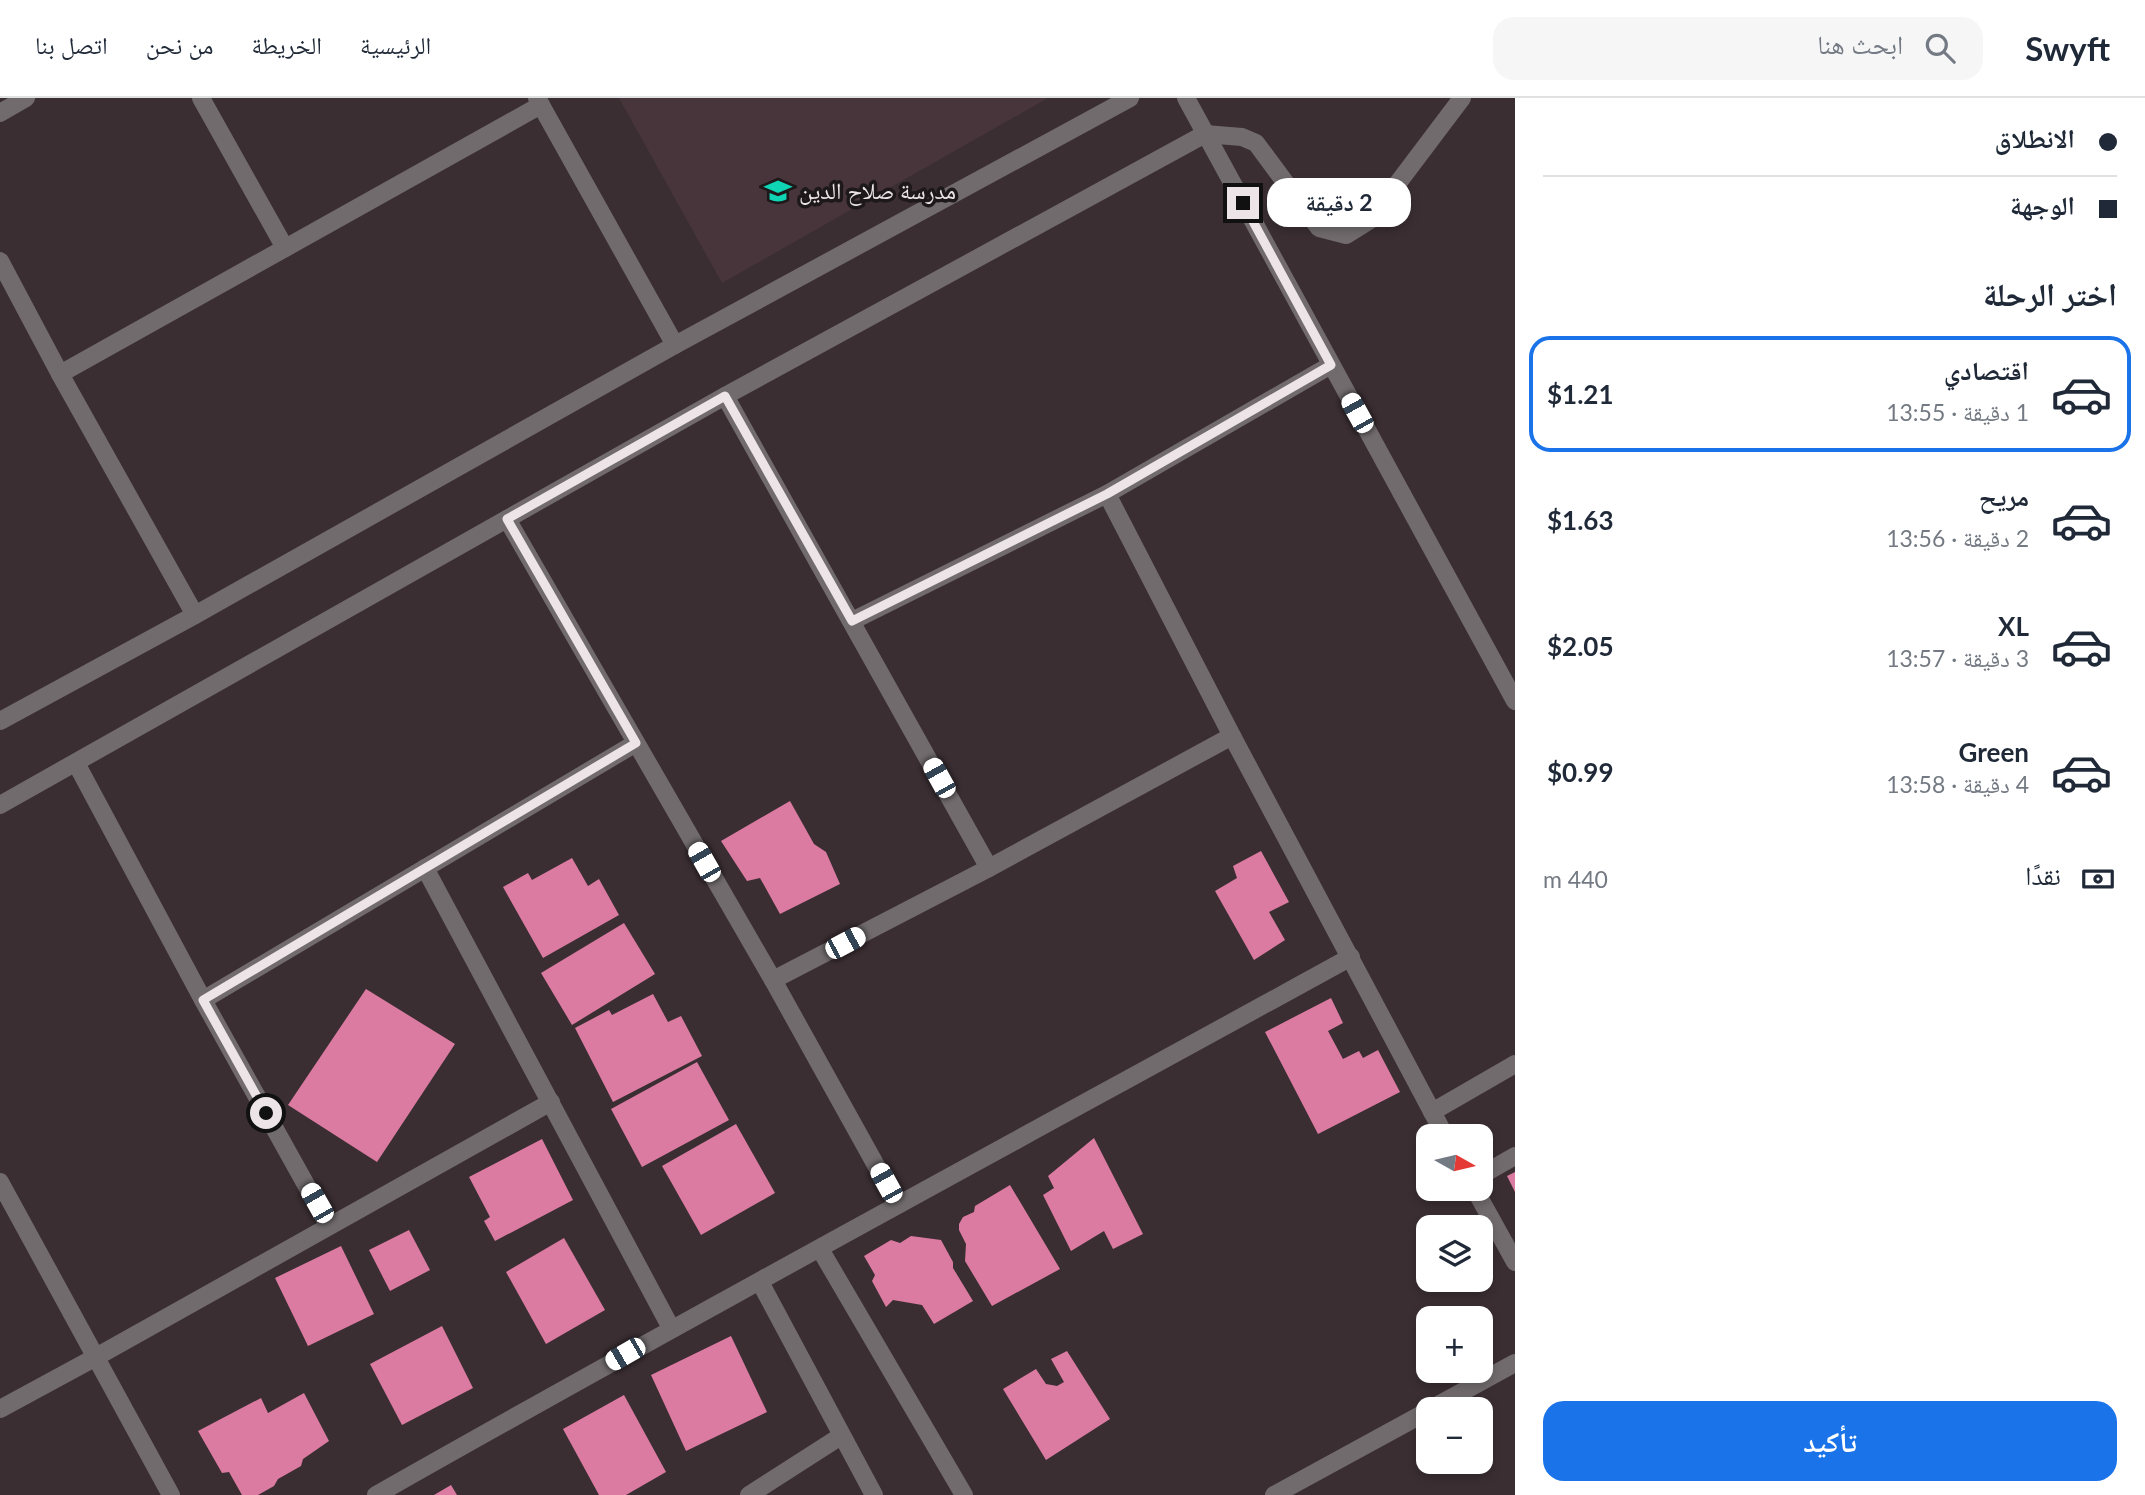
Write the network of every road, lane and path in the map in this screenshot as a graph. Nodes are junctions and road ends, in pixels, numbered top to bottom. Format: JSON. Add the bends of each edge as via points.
{"nodes":[{"id":1,"x":26,"y":98,"type":"edge"},
{"id":2,"x":201,"y":98,"type":"edge"},
{"id":3,"x":1130,"y":98,"type":"edge"},
{"id":4,"x":1186,"y":98,"type":"edge"},
{"id":5,"x":1462,"y":98,"type":"edge"},
{"id":6,"x":539,"y":101,"type":"edge"},
{"id":7,"x":0,"y":113,"type":"edge"},
{"id":8,"x":1205,"y":134,"type":"junction"},
{"id":9,"x":285,"y":248,"type":"junction"},
{"id":10,"x":0,"y":261,"type":"edge"},
{"id":11,"x":674,"y":345,"type":"junction"},
{"id":12,"x":1331,"y":365,"type":"junction"},
{"id":13,"x":60,"y":374,"type":"junction"},
{"id":14,"x":725,"y":396,"type":"junction"},
{"id":15,"x":1107,"y":494,"type":"junction"},
{"id":16,"x":507,"y":519,"type":"junction"},
{"id":17,"x":195,"y":615,"type":"junction"},
{"id":18,"x":852,"y":621,"type":"junction"},
{"id":19,"x":1515,"y":701,"type":"edge"},
{"id":20,"x":0,"y":721,"type":"edge"},
{"id":21,"x":1232,"y":736,"type":"junction"},
{"id":22,"x":636,"y":743,"type":"junction"},
{"id":23,"x":76,"y":763,"type":"junction"},
{"id":24,"x":0,"y":805,"type":"edge"},
{"id":25,"x":989,"y":868,"type":"junction"},
{"id":26,"x":425,"y":869,"type":"junction"},
{"id":27,"x":1351,"y":957,"type":"junction"},
{"id":28,"x":773,"y":980,"type":"junction"},
{"id":29,"x":203,"y":1000,"type":"junction"},
{"id":30,"x":1515,"y":1064,"type":"edge"},
{"id":31,"x":551,"y":1102,"type":"junction"},
{"id":32,"x":1432,"y":1112,"type":"junction"},
{"id":33,"x":1438,"y":1124,"type":"edge"},
{"id":34,"x":1515,"y":1156,"type":"edge"},
{"id":35,"x":1493,"y":1169,"type":"edge"},
{"id":36,"x":0,"y":1182,"type":"edge"},
{"id":37,"x":1481,"y":1201,"type":"edge"},
{"id":38,"x":898,"y":1205,"type":"junction"},
{"id":39,"x":329,"y":1226,"type":"junction"},
{"id":40,"x":820,"y":1249,"type":"junction"},
{"id":41,"x":1515,"y":1262,"type":"edge"},
{"id":42,"x":760,"y":1282,"type":"junction"},
{"id":43,"x":671,"y":1328,"type":"junction"},
{"id":44,"x":96,"y":1357,"type":"junction"},
{"id":45,"x":1515,"y":1363,"type":"edge"},
{"id":46,"x":1454,"y":1397,"type":"edge"},
{"id":47,"x":0,"y":1409,"type":"edge"},
{"id":48,"x":1416,"y":1418,"type":"edge"},
{"id":49,"x":841,"y":1436,"type":"junction"},
{"id":50,"x":172,"y":1495,"type":"edge"},
{"id":51,"x":376,"y":1495,"type":"edge"},
{"id":52,"x":749,"y":1495,"type":"edge"},
{"id":53,"x":874,"y":1495,"type":"edge"},
{"id":54,"x":964,"y":1495,"type":"edge"},
{"id":55,"x":1274,"y":1495,"type":"edge"}],
"edges":[{"from":1,"to":7,"type":"street"},
{"from":2,"to":9,"type":"street"},
{"from":3,"to":11,"type":"street"},
{"from":4,"to":8,"type":"street"},
{"from":5,"to":8,"type":"street","via":[[1370,220],[1346,235],[1319,228],[1256,143]]},
{"from":6,"to":9,"type":"street"},
{"from":6,"to":11,"type":"street"},
{"from":8,"to":12,"type":"street"},
{"from":8,"to":14,"type":"street"},
{"from":9,"to":13,"type":"street"},
{"from":10,"to":13,"type":"street"},
{"from":11,"to":17,"type":"street"},
{"from":12,"to":15,"type":"street"},
{"from":12,"to":19,"type":"street"},
{"from":13,"to":17,"type":"street"},
{"from":14,"to":16,"type":"street"},
{"from":14,"to":18,"type":"street"},
{"from":15,"to":18,"type":"street"},
{"from":15,"to":21,"type":"street"},
{"from":16,"to":22,"type":"street"},
{"from":16,"to":23,"type":"street"},
{"from":17,"to":20,"type":"street"},
{"from":18,"to":25,"type":"street"},
{"from":21,"to":25,"type":"street"},
{"from":21,"to":27,"type":"street"},
{"from":22,"to":26,"type":"street"},
{"from":22,"to":28,"type":"street"},
{"from":23,"to":24,"type":"street"},
{"from":23,"to":29,"type":"street"},
{"from":25,"to":28,"type":"street"},
{"from":26,"to":29,"type":"street"},
{"from":26,"to":31,"type":"street"},
{"from":27,"to":32,"type":"street"},
{"from":27,"to":38,"type":"street"},
{"from":28,"to":38,"type":"street"},
{"from":29,"to":39,"type":"street"},
{"from":30,"to":32,"type":"street"},
{"from":31,"to":39,"type":"street"},
{"from":31,"to":43,"type":"street"},
{"from":32,"to":33,"type":"street"},
{"from":34,"to":35,"type":"street"},
{"from":36,"to":44,"type":"street"},
{"from":37,"to":41,"type":"street"},
{"from":38,"to":40,"type":"street"},
{"from":39,"to":44,"type":"street"},
{"from":40,"to":42,"type":"street"},
{"from":40,"to":54,"type":"street"},
{"from":42,"to":43,"type":"street"},
{"from":42,"to":49,"type":"street"},
{"from":43,"to":51,"type":"street"},
{"from":44,"to":47,"type":"street"},
{"from":44,"to":50,"type":"street"},
{"from":45,"to":46,"type":"street"},
{"from":48,"to":55,"type":"street"},
{"from":49,"to":52,"type":"street"},
{"from":49,"to":53,"type":"street"}]}
